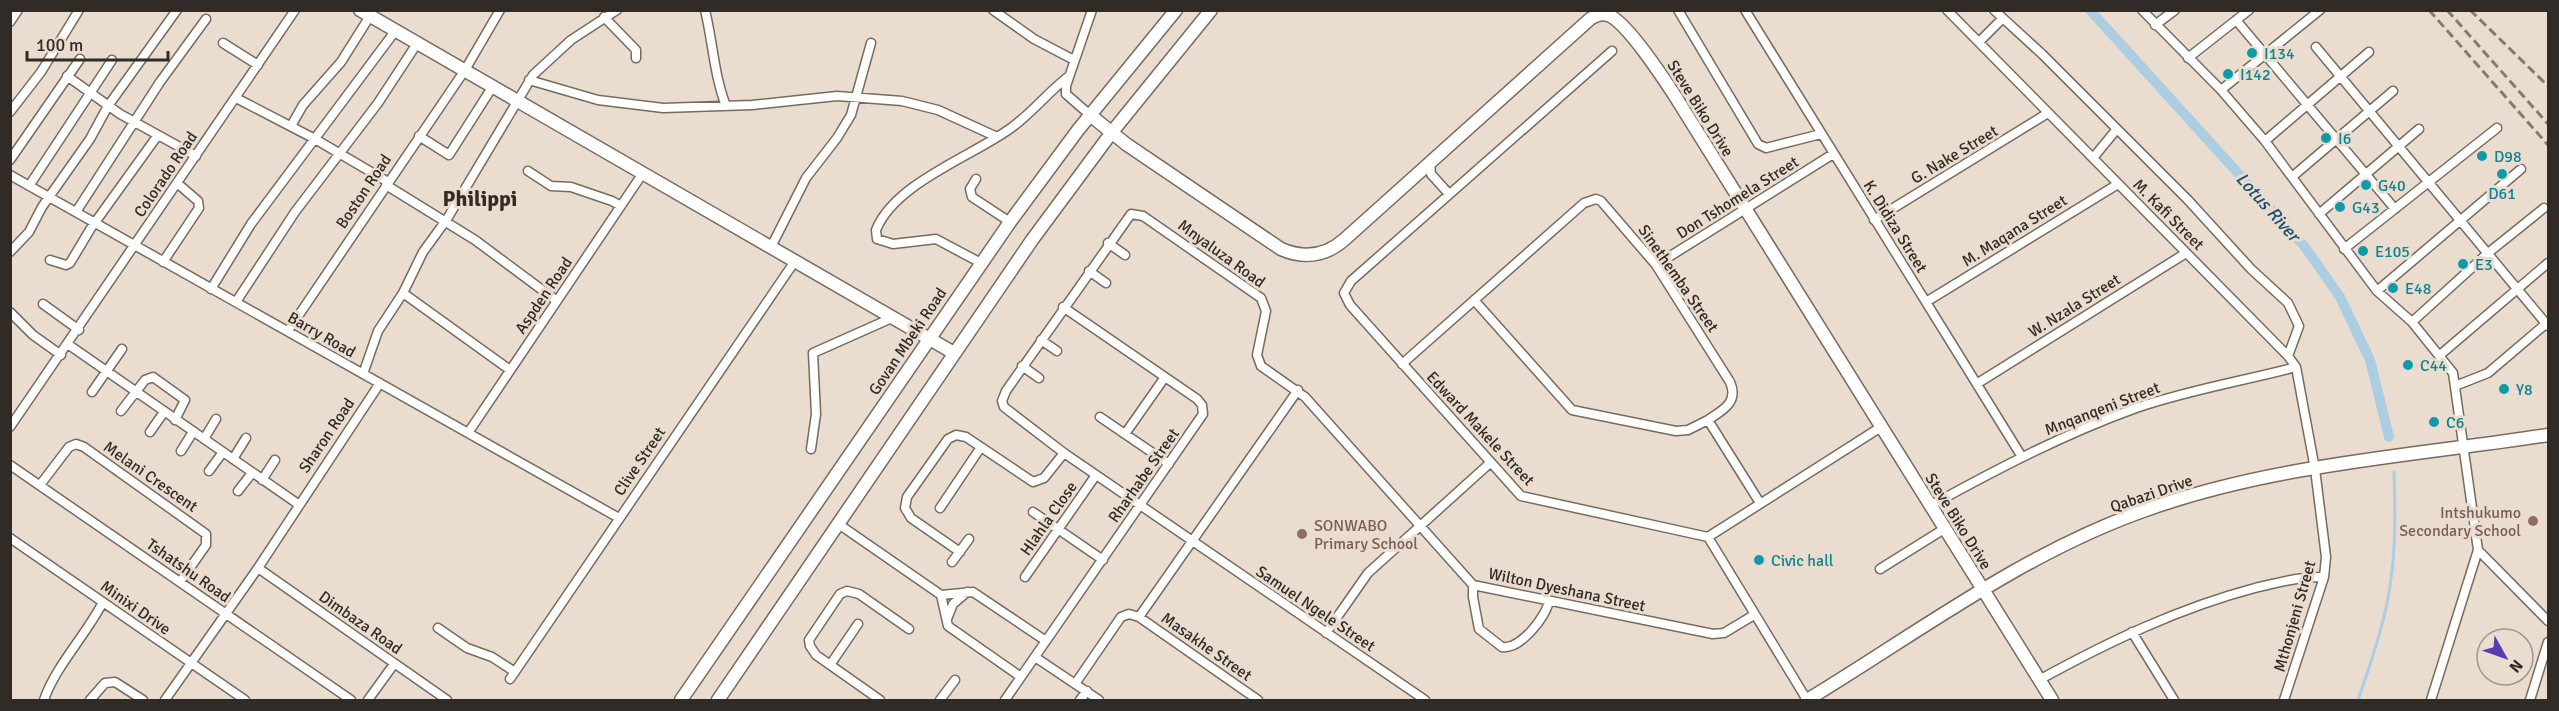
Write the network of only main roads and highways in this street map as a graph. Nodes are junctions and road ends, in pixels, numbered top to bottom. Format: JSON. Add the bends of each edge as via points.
{"nodes":[{"id":1,"x":1176,"y":10,"type":"edge"},
{"id":2,"x":1211,"y":10,"type":"edge"},
{"id":3,"x":1599,"y":12,"type":"edge"},
{"id":4,"x":365,"y":13,"type":"edge"},
{"id":5,"x":1090,"y":115,"type":"junction"},
{"id":6,"x":1112,"y":132,"type":"junction"},
{"id":7,"x":929,"y":338,"type":"junction"},
{"id":8,"x":954,"y":353,"type":"junction"},
{"id":9,"x":2548,"y":435,"type":"edge"},
{"id":10,"x":1983,"y":591,"type":"junction"},
{"id":11,"x":681,"y":700,"type":"edge"},
{"id":12,"x":718,"y":700,"type":"edge"},
{"id":13,"x":1807,"y":700,"type":"edge"},
{"id":14,"x":2052,"y":700,"type":"edge"}],
"edges":[{"from":1,"to":5,"type":"main road","name":"Govan Mbeki Road"},
{"from":2,"to":6,"type":"main road"},
{"from":3,"to":6,"type":"main road","name":"Steve Biko Drive","via":[[1428,169],[1337,246],[1311,255],[1281,249]]},
{"from":3,"to":10,"type":"main road","name":"Steve Biko Drive","via":[[1614,18],[1652,61]]},
{"from":4,"to":7,"type":"main road"},
{"from":5,"to":6,"type":"main road","name":"Steve Biko Drive"},
{"from":5,"to":7,"type":"main road","name":"Govan Mbeki Road"},
{"from":6,"to":8,"type":"main road"},
{"from":7,"to":8,"type":"main road"},
{"from":7,"to":11,"type":"main road","name":"Govan Mbeki Road"},
{"from":8,"to":12,"type":"main road"},
{"from":9,"to":10,"type":"main road","name":"Qabazi Drive","via":[[2219,487],[2141,512],[2079,538]]},
{"from":10,"to":13,"type":"main road","name":"Qabazi Drive"},
{"from":10,"to":14,"type":"main road","name":"Steve Biko Drive"}]}
